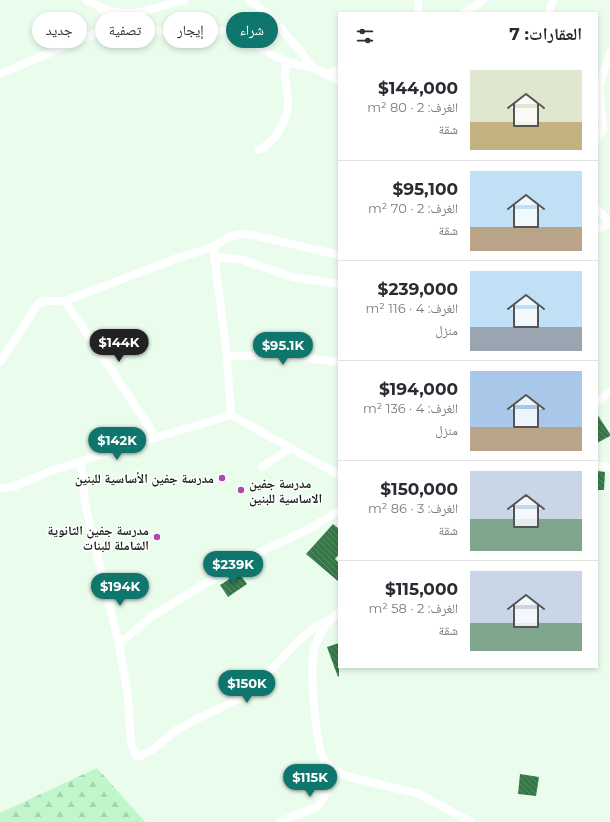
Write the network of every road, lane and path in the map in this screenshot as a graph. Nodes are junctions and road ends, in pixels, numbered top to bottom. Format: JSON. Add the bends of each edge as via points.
{"nodes":[{"id":1,"x":86,"y":0,"type":"edge"},
{"id":2,"x":184,"y":0,"type":"edge"},
{"id":3,"x":249,"y":0,"type":"edge"},
{"id":4,"x":418,"y":0,"type":"edge"},
{"id":5,"x":483,"y":0,"type":"edge"},
{"id":6,"x":553,"y":0,"type":"edge"},
{"id":7,"x":101,"y":8,"type":"junction"},
{"id":8,"x":106,"y":12,"type":"edge"},
{"id":9,"x":418,"y":12,"type":"edge"},
{"id":10,"x":465,"y":12,"type":"edge"},
{"id":11,"x":549,"y":12,"type":"edge"},
{"id":12,"x":155,"y":31,"type":"edge"},
{"id":13,"x":95,"y":34,"type":"edge"},
{"id":14,"x":610,"y":53,"type":"edge"},
{"id":15,"x":286,"y":62,"type":"junction"},
{"id":16,"x":314,"y":68,"type":"junction"},
{"id":17,"x":338,"y":70,"type":"edge"},
{"id":18,"x":0,"y":74,"type":"edge"},
{"id":19,"x":329,"y":74,"type":"junction"},
{"id":20,"x":338,"y":80,"type":"edge"},
{"id":21,"x":598,"y":87,"type":"edge"},
{"id":22,"x":607,"y":129,"type":"edge"},
{"id":23,"x":598,"y":138,"type":"edge"},
{"id":24,"x":258,"y":150,"type":"dead end"},
{"id":25,"x":598,"y":210,"type":"edge"},
{"id":26,"x":610,"y":223,"type":"edge"},
{"id":27,"x":598,"y":229,"type":"edge"},
{"id":28,"x":213,"y":247,"type":"junction"},
{"id":29,"x":338,"y":255,"type":"edge"},
{"id":30,"x":214,"y":257,"type":"junction"},
{"id":31,"x":338,"y":284,"type":"edge"},
{"id":32,"x":65,"y":301,"type":"junction"},
{"id":33,"x":227,"y":356,"type":"junction"},
{"id":34,"x":0,"y":362,"type":"edge"},
{"id":35,"x":338,"y":362,"type":"edge"},
{"id":36,"x":610,"y":392,"type":"edge"},
{"id":37,"x":598,"y":401,"type":"edge"},
{"id":38,"x":231,"y":415,"type":"junction"},
{"id":39,"x":156,"y":437,"type":"junction"},
{"id":40,"x":291,"y":448,"type":"junction"},
{"id":41,"x":81,"y":463,"type":"junction"},
{"id":42,"x":598,"y":465,"type":"edge"},
{"id":43,"x":262,"y":467,"type":"dead end"},
{"id":44,"x":610,"y":467,"type":"edge"},
{"id":45,"x":338,"y":474,"type":"edge"},
{"id":46,"x":0,"y":489,"type":"edge"},
{"id":47,"x":338,"y":512,"type":"edge"},
{"id":48,"x":336,"y":615,"type":"edge"},
{"id":49,"x":119,"y":644,"type":"junction"},
{"id":50,"x":325,"y":761,"type":"junction"},
{"id":51,"x":280,"y":822,"type":"edge"},
{"id":52,"x":471,"y":822,"type":"edge"}],
"edges":[{"from":1,"to":7,"type":"street"},
{"from":2,"to":7,"type":"street","via":[[137,14]]},
{"from":3,"to":16,"type":"street","via":[[282,28]]},
{"from":4,"to":9,"type":"street"},
{"from":5,"to":10,"type":"street"},
{"from":6,"to":11,"type":"street"},
{"from":7,"to":8,"type":"street"},
{"from":12,"to":15,"type":"street","via":[[236,33]]},
{"from":13,"to":18,"type":"street"},
{"from":14,"to":21,"type":"street"},
{"from":15,"to":16,"type":"street"},
{"from":15,"to":24,"type":"street","via":[[286,115],[271,143]]},
{"from":16,"to":19,"type":"street"},
{"from":17,"to":19,"type":"street"},
{"from":19,"to":20,"type":"street"},
{"from":21,"to":22,"type":"street"},
{"from":22,"to":23,"type":"street"},
{"from":25,"to":26,"type":"street"},
{"from":26,"to":27,"type":"street"},
{"from":28,"to":29,"type":"street","via":[[229,237],[242,234]]},
{"from":28,"to":30,"type":"street"},
{"from":28,"to":32,"type":"street"},
{"from":30,"to":31,"type":"street","via":[[243,260],[292,276]]},
{"from":30,"to":33,"type":"street"},
{"from":32,"to":34,"type":"street","via":[[44,300],[38,304]]},
{"from":32,"to":39,"type":"street"},
{"from":33,"to":35,"type":"street","via":[[278,355]]},
{"from":33,"to":38,"type":"street"},
{"from":36,"to":37,"type":"street"},
{"from":38,"to":39,"type":"street"},
{"from":38,"to":40,"type":"street"},
{"from":39,"to":41,"type":"street"},
{"from":40,"to":43,"type":"street"},
{"from":40,"to":45,"type":"street"},
{"from":41,"to":46,"type":"street","via":[[58,468]]},
{"from":41,"to":49,"type":"street","via":[[85,504]]},
{"from":42,"to":44,"type":"street"},
{"from":47,"to":49,"type":"street","via":[[309,529],[254,555],[183,597],[151,617]]},
{"from":48,"to":49,"type":"street","via":[[304,635],[269,674],[246,693],[181,728],[155,749],[138,757],[131,744],[128,696]]},
{"from":48,"to":50,"type":"street","via":[[317,640],[313,662],[317,725]]},
{"from":50,"to":51,"type":"street","via":[[326,790],[322,803]]},
{"from":50,"to":52,"type":"street","via":[[335,771],[346,776],[419,794]]}]}
